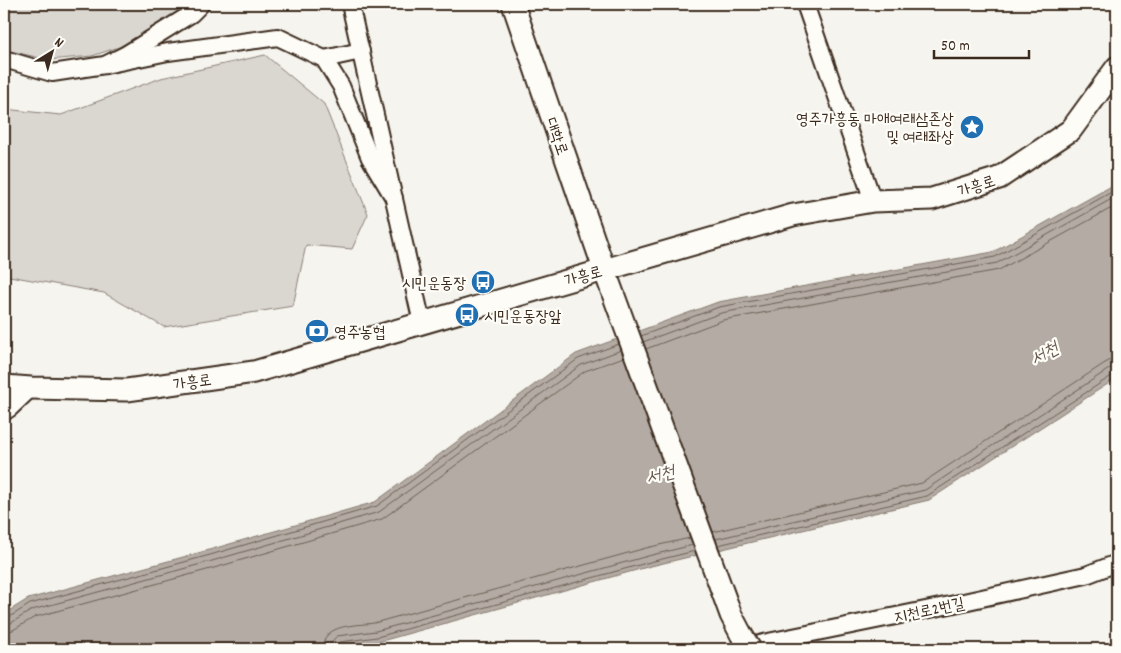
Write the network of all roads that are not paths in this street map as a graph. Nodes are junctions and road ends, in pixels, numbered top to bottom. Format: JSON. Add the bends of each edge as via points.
{"nodes":[{"id":1,"x":201,"y":4,"type":"edge"},
{"id":2,"x":350,"y":4,"type":"edge"},
{"id":3,"x":513,"y":4,"type":"edge"},
{"id":4,"x":805,"y":4,"type":"edge"},
{"id":5,"x":361,"y":51,"type":"junction"},
{"id":6,"x":4,"y":59,"type":"edge"},
{"id":7,"x":324,"y":59,"type":"junction"},
{"id":8,"x":105,"y":65,"type":"junction"},
{"id":9,"x":1117,"y":67,"type":"edge"},
{"id":10,"x":394,"y":198,"type":"junction"},
{"id":11,"x":873,"y":202,"type":"junction"},
{"id":12,"x":604,"y":269,"type":"junction"},
{"id":13,"x":422,"y":322,"type":"junction"},
{"id":14,"x":4,"y":386,"type":"edge"},
{"id":15,"x":31,"y":388,"type":"junction"},
{"id":16,"x":4,"y":412,"type":"edge"},
{"id":17,"x":1117,"y":563,"type":"edge"},
{"id":18,"x":744,"y":644,"type":"edge"}],
"edges":[{"from":1,"to":8,"type":"street","via":[[191,14]]},
{"from":2,"to":5,"type":"street"},
{"from":3,"to":12,"type":"main road","name":"대학로"},
{"from":4,"to":11,"type":"street"},
{"from":5,"to":7,"type":"street"},
{"from":5,"to":10,"type":"street"},
{"from":6,"to":8,"type":"street","via":[[52,73]]},
{"from":7,"to":8,"type":"street","via":[[278,37],[168,52]]},
{"from":7,"to":10,"type":"street","via":[[341,86],[370,158]]},
{"from":9,"to":11,"type":"main road","name":"가흥로","via":[[1070,130],[999,178],[932,199]]},
{"from":10,"to":13,"type":"street"},
{"from":11,"to":12,"type":"main road","name":"가흥로","via":[[793,215]]},
{"from":12,"to":13,"type":"main road","name":"가흥로"},
{"from":12,"to":18,"type":"main road","name":"대학로"},
{"from":13,"to":15,"type":"main road","name":"가흥로","via":[[254,372],[127,390]]},
{"from":14,"to":15,"type":"main road","name":"가흥로"},
{"from":15,"to":16,"type":"street"},
{"from":17,"to":18,"type":"street","name":"지천로2번길","via":[[1086,575],[950,605]]}]}
